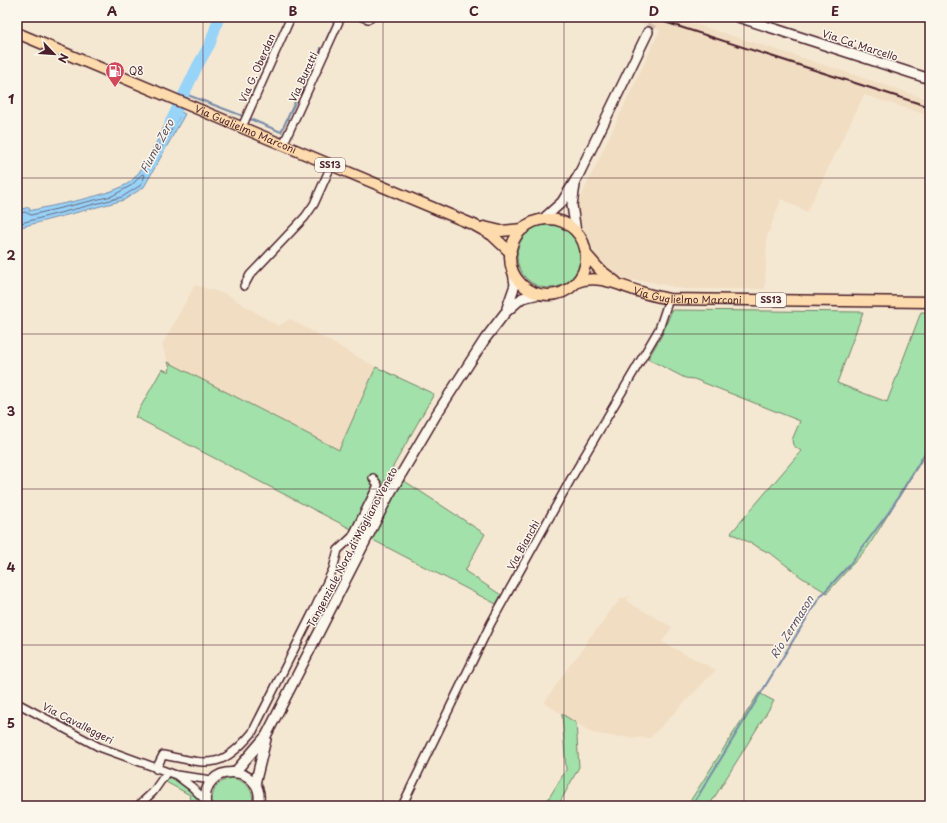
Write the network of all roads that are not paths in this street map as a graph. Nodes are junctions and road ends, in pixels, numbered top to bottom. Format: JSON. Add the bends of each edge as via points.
{"nodes":[{"id":1,"x":291,"y":17,"type":"edge"},
{"id":2,"x":295,"y":17,"type":"edge"},
{"id":3,"x":341,"y":17,"type":"edge"},
{"id":4,"x":362,"y":17,"type":"edge"},
{"id":5,"x":371,"y":17,"type":"edge"},
{"id":6,"x":738,"y":17,"type":"edge"},
{"id":7,"x":648,"y":32,"type":"tunnel mouth"},
{"id":8,"x":17,"y":33,"type":"edge"},
{"id":9,"x":930,"y":78,"type":"edge"},
{"id":10,"x":242,"y":127,"type":"junction"},
{"id":11,"x":283,"y":145,"type":"junction"},
{"id":12,"x":331,"y":166,"type":"junction"},
{"id":13,"x":578,"y":176,"type":"junction"},
{"id":14,"x":542,"y":220,"type":"junction"},
{"id":15,"x":474,"y":225,"type":"junction"},
{"id":16,"x":523,"y":229,"type":"junction"},
{"id":17,"x":576,"y":232,"type":"junction"},
{"id":18,"x":511,"y":253,"type":"junction"},
{"id":19,"x":586,"y":254,"type":"junction"},
{"id":20,"x":513,"y":272,"type":"junction"},
{"id":21,"x":577,"y":282,"type":"junction"},
{"id":22,"x":616,"y":282,"type":"junction"},
{"id":23,"x":244,"y":286,"type":"dead end"},
{"id":24,"x":539,"y":294,"type":"junction"},
{"id":25,"x":669,"y":299,"type":"junction"},
{"id":26,"x":930,"y":302,"type":"edge"},
{"id":27,"x":505,"y":312,"type":"junction"},
{"id":28,"x":373,"y":478,"type":"dead end"},
{"id":29,"x":17,"y":703,"type":"edge"},
{"id":30,"x":266,"y":736,"type":"junction"},
{"id":31,"x":156,"y":769,"type":"junction"},
{"id":32,"x":167,"y":772,"type":"junction"},
{"id":33,"x":235,"y":772,"type":"junction"},
{"id":34,"x":176,"y":775,"type":"junction"},
{"id":35,"x":212,"y":780,"type":"junction"},
{"id":36,"x":255,"y":784,"type":"junction"},
{"id":37,"x":259,"y":796,"type":"junction"},
{"id":38,"x":205,"y":803,"type":"edge"},
{"id":39,"x":138,"y":806,"type":"edge"},
{"id":40,"x":258,"y":806,"type":"edge"},
{"id":41,"x":264,"y":806,"type":"edge"},
{"id":42,"x":402,"y":806,"type":"edge"}],
"edges":[{"from":1,"to":2,"type":"street","name":"Via G. Oberdan"},
{"from":1,"to":10,"type":"street","name":"Via G. Oberdan"},
{"from":3,"to":11,"type":"street","name":"Via Buratti"},
{"from":4,"to":5,"type":"street"},
{"from":6,"to":9,"type":"main road","name":"Via Ca' Marcello"},
{"from":7,"to":13,"type":"main road"},
{"from":8,"to":10,"type":"main road","name":"Via Guglielmo Marconi","number":"SS13"},
{"from":10,"to":11,"type":"main road","name":"Via Guglielmo Marconi","number":"SS13"},
{"from":11,"to":12,"type":"main road","name":"Via Guglielmo Marconi","number":"SS13"},
{"from":12,"to":15,"type":"main road","name":"Via Guglielmo Marconi","number":"SS13"},
{"from":12,"to":23,"type":"street","via":[[314,204],[305,217],[250,275]]},
{"from":13,"to":14,"type":"main road","via":[[562,202]]},
{"from":13,"to":17,"type":"main road","via":[[572,205]]},
{"from":14,"to":16,"type":"main road","name":"Via Guglielmo Marconi","number":"SS13"},
{"from":14,"to":17,"type":"main road","name":"Via Guglielmo Marconi","number":"SS13","via":[[563,222]]},
{"from":15,"to":16,"type":"main road","name":"Via Guglielmo Marconi","number":"SS13","via":[[501,230]]},
{"from":15,"to":18,"type":"main road","name":"Via Guglielmo Marconi","number":"SS13","via":[[492,235]]},
{"from":16,"to":18,"type":"main road","via":[[515,239]]},
{"from":17,"to":19,"type":"main road","name":"Via Guglielmo Marconi","number":"SS13","via":[[583,242]]},
{"from":18,"to":20,"type":"main road"},
{"from":19,"to":21,"type":"main road","via":[[583,271]]},
{"from":19,"to":22,"type":"main road","name":"Via Guglielmo Marconi","number":"SS13","via":[[600,270]]},
{"from":20,"to":24,"type":"main road","via":[[522,285]]},
{"from":20,"to":27,"type":"main road","name":"Tangenziale Nord di Mogliano Veneto","via":[[514,292]]},
{"from":21,"to":22,"type":"main road","name":"Via Guglielmo Marconi","number":"SS13","via":[[591,279]]},
{"from":21,"to":24,"type":"main road","name":"Via Guglielmo Marconi","number":"SS13","via":[[560,293]]},
{"from":22,"to":25,"type":"main road","name":"Via Guglielmo Marconi","number":"SS13"},
{"from":24,"to":27,"type":"main road","name":"Tangenziale Nord di Mogliano Veneto","via":[[522,298]]},
{"from":25,"to":26,"type":"main road","name":"Via Guglielmo Marconi","number":"SS13"},
{"from":25,"to":42,"type":"street","name":"Via Bianchi","via":[[658,329],[491,623]]},
{"from":27,"to":30,"type":"main road","name":"Tangenziale Nord di Mogliano Veneto","via":[[440,409],[389,495]]},
{"from":28,"to":31,"type":"street","via":[[378,485],[352,537],[338,550],[333,569],[318,603],[252,733],[239,749],[223,759],[210,763],[193,762],[163,755]]},
{"from":29,"to":31,"type":"street","name":"Via Cavalleggeri","via":[[99,748]]},
{"from":30,"to":33,"type":"main road"},
{"from":30,"to":36,"type":"main road"},
{"from":31,"to":32,"type":"street","name":"Via Cavalleggeri"},
{"from":32,"to":34,"type":"street","name":"Via Cavalleggeri"},
{"from":32,"to":39,"type":"street","via":[[153,792]]},
{"from":33,"to":35,"type":"main road","via":[[219,775]]},
{"from":33,"to":36,"type":"main road","via":[[244,774]]},
{"from":34,"to":35,"type":"street"},
{"from":34,"to":38,"type":"street","via":[[192,787]]},
{"from":35,"to":38,"type":"main road","via":[[205,793]]},
{"from":36,"to":37,"type":"main road"},
{"from":37,"to":40,"type":"main road"},
{"from":37,"to":41,"type":"street"}]}
